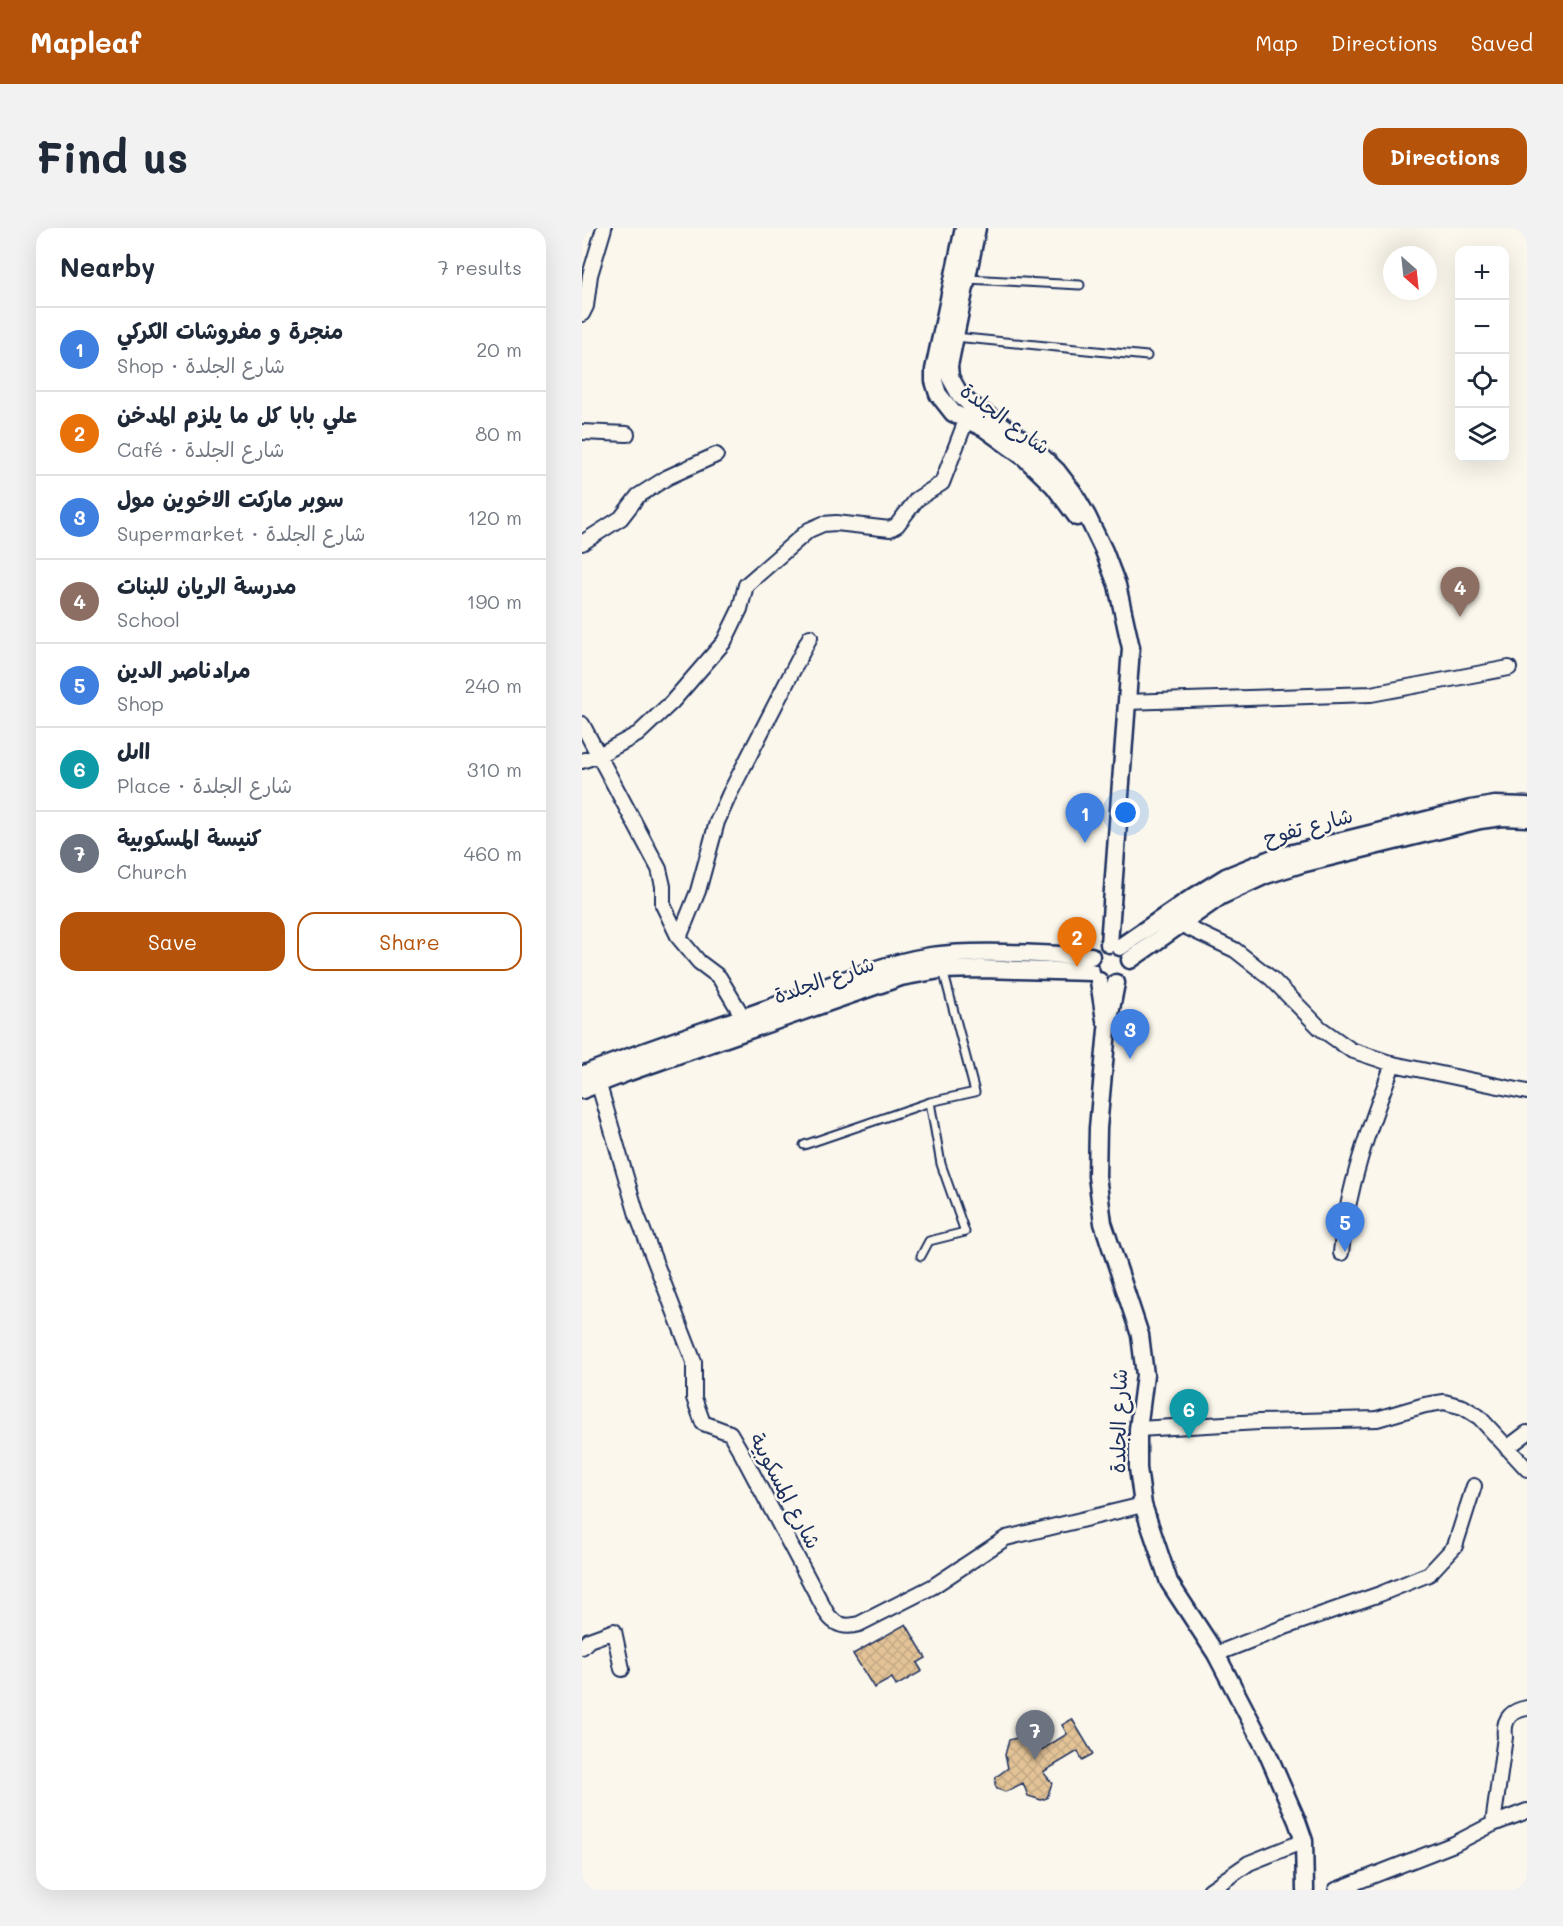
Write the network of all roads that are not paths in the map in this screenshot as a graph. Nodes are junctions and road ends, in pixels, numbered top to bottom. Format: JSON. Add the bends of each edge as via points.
{"nodes":[{"id":1,"x":604,"y":228,"type":"edge"},
{"id":2,"x":964,"y":228,"type":"edge"},
{"id":3,"x":977,"y":228,"type":"edge"},
{"id":4,"x":967,"y":279,"type":"junction"},
{"id":5,"x":1080,"y":285,"type":"dead end"},
{"id":6,"x":582,"y":314,"type":"edge"},
{"id":7,"x":955,"y":337,"type":"junction"},
{"id":8,"x":1147,"y":356,"type":"dead end"},
{"id":9,"x":969,"y":413,"type":"junction"},
{"id":10,"x":582,"y":432,"type":"edge"},
{"id":11,"x":627,"y":434,"type":"dead end"},
{"id":12,"x":716,"y":455,"type":"dead end"},
{"id":13,"x":582,"y":543,"type":"edge"},
{"id":14,"x":810,"y":637,"type":"dead end"},
{"id":15,"x":1509,"y":668,"type":"dead end"},
{"id":16,"x":1126,"y":702,"type":"junction"},
{"id":17,"x":582,"y":724,"type":"edge"},
{"id":18,"x":599,"y":754,"type":"junction"},
{"id":19,"x":582,"y":761,"type":"edge"},
{"id":20,"x":1527,"y":806,"type":"edge"},
{"id":21,"x":1527,"y":818,"type":"edge"},
{"id":22,"x":1175,"y":918,"type":"junction"},
{"id":23,"x":679,"y":938,"type":"junction"},
{"id":24,"x":1120,"y":950,"type":"junction"},
{"id":25,"x":943,"y":970,"type":"junction"},
{"id":26,"x":1094,"y":970,"type":"junction"},
{"id":27,"x":1116,"y":983,"type":"junction"},
{"id":28,"x":748,"y":1023,"type":"junction"},
{"id":29,"x":1107,"y":1030,"type":"junction"},
{"id":30,"x":1393,"y":1064,"type":"junction"},
{"id":31,"x":592,"y":1077,"type":"edge"},
{"id":32,"x":582,"y":1090,"type":"edge"},
{"id":33,"x":1527,"y":1092,"type":"edge"},
{"id":34,"x":930,"y":1102,"type":"junction"},
{"id":35,"x":804,"y":1145,"type":"dead end"},
{"id":36,"x":1341,"y":1253,"type":"dead end"},
{"id":37,"x":921,"y":1256,"type":"dead end"},
{"id":38,"x":1138,"y":1429,"type":"junction"},
{"id":39,"x":1527,"y":1433,"type":"edge"},
{"id":40,"x":1507,"y":1448,"type":"junction"},
{"id":41,"x":1527,"y":1469,"type":"edge"},
{"id":42,"x":1474,"y":1486,"type":"dead end"},
{"id":43,"x":1143,"y":1505,"type":"junction"},
{"id":44,"x":582,"y":1647,"type":"edge"},
{"id":45,"x":1216,"y":1654,"type":"junction"},
{"id":46,"x":622,"y":1669,"type":"dead end"},
{"id":47,"x":1527,"y":1708,"type":"edge"},
{"id":48,"x":1527,"y":1811,"type":"edge"},
{"id":49,"x":1493,"y":1824,"type":"junction"},
{"id":50,"x":1304,"y":1841,"type":"junction"},
{"id":51,"x":1210,"y":1890,"type":"edge"},
{"id":52,"x":1305,"y":1890,"type":"edge"},
{"id":53,"x":1336,"y":1890,"type":"edge"}],
"edges":[{"from":1,"to":6,"type":"street"},
{"from":2,"to":9,"type":"street","name":"شارع الجلدة","via":[[934,381],[952,413]]},
{"from":3,"to":4,"type":"street","name":"شارع الجلدة"},
{"from":4,"to":5,"type":"lane"},
{"from":4,"to":7,"type":"street","name":"شارع الجلدة"},
{"from":7,"to":8,"type":"lane"},
{"from":7,"to":9,"type":"street","name":"شارع الجلدة","via":[[950,377]]},
{"from":9,"to":16,"type":"street","name":"شارع الجلدة","via":[[1054,486],[1079,520],[1096,555],[1114,611]]},
{"from":9,"to":18,"type":"street","via":[[942,483],[917,499],[897,525],[890,529],[823,524],[809,530],[746,585],[740,609],[724,642],[672,702],[638,734]]},
{"from":10,"to":11,"type":"street"},
{"from":12,"to":13,"type":"street","via":[[638,496],[621,518]]},
{"from":14,"to":23,"type":"street","via":[[717,822],[698,891]]},
{"from":15,"to":16,"type":"street","via":[[1371,694]]},
{"from":16,"to":24,"type":"street","name":"شارع الجلدة"},
{"from":17,"to":18,"type":"street"},
{"from":18,"to":19,"type":"street"},
{"from":18,"to":23,"type":"street","via":[[659,869],[663,905]]},
{"from":20,"to":22,"type":"street","name":"شارع تفوح","via":[[1471,809],[1273,858],[1226,877]]},
{"from":21,"to":22,"type":"street","via":[[1480,820],[1292,867],[1245,884]]},
{"from":22,"to":24,"type":"street"},
{"from":22,"to":30,"type":"street","via":[[1235,950],[1272,979],[1320,1028],[1352,1050]]},
{"from":23,"to":28,"type":"street","via":[[699,962],[719,977]]},
{"from":24,"to":26,"type":"street","via":[[1098,947]]},
{"from":24,"to":27,"type":"street","via":[[1127,975]]},
{"from":25,"to":26,"type":"street","name":"شارع الجلدة"},
{"from":25,"to":28,"type":"street","name":"شارع الجلدة","via":[[902,977]]},
{"from":25,"to":34,"type":"lane","via":[[975,1092]]},
{"from":26,"to":27,"type":"street","via":[[1105,984]]},
{"from":26,"to":28,"type":"street","name":"شارع الجلدة","via":[[957,954],[932,956],[879,968]]},
{"from":26,"to":29,"type":"street"},
{"from":27,"to":29,"type":"street"},
{"from":28,"to":31,"type":"street","name":"شارع الجلدة","via":[[685,1036]]},
{"from":29,"to":38,"type":"street","name":"شارع الجلدة","via":[[1097,1176],[1103,1223],[1140,1335],[1145,1375]]},
{"from":30,"to":33,"type":"street"},
{"from":30,"to":36,"type":"street","via":[[1366,1136]]},
{"from":31,"to":32,"type":"street","name":"شارع الجلدة"},
{"from":31,"to":43,"type":"street","name":"شارع المسكوبية","via":[[637,1215],[694,1362],[694,1398],[703,1423],[730,1433],[826,1612],[835,1622],[847,1626],[860,1624],[932,1587],[1006,1538]]},
{"from":34,"to":35,"type":"lane"},
{"from":34,"to":37,"type":"lane","via":[[940,1164],[964,1232],[929,1241]]},
{"from":38,"to":40,"type":"street","via":[[1377,1419],[1444,1402],[1472,1411]]},
{"from":38,"to":43,"type":"street","name":"شارع الجلدة"},
{"from":39,"to":40,"type":"street"},
{"from":40,"to":41,"type":"street"},
{"from":42,"to":45,"type":"street","via":[[1455,1546],[1429,1574]]},
{"from":43,"to":45,"type":"street","name":"شارع الجلدة","via":[[1169,1582]]},
{"from":44,"to":46,"type":"street","via":[[589,1640],[615,1631]]},
{"from":45,"to":50,"type":"street","name":"شارع الجلدة","via":[[1267,1752]]},
{"from":47,"to":49,"type":"street","via":[[1515,1711],[1505,1725]]},
{"from":48,"to":49,"type":"street"},
{"from":49,"to":53,"type":"street","via":[[1454,1844]]},
{"from":50,"to":51,"type":"street","via":[[1249,1863]]},
{"from":50,"to":52,"type":"street","name":"شارع الجلدة"}]}
